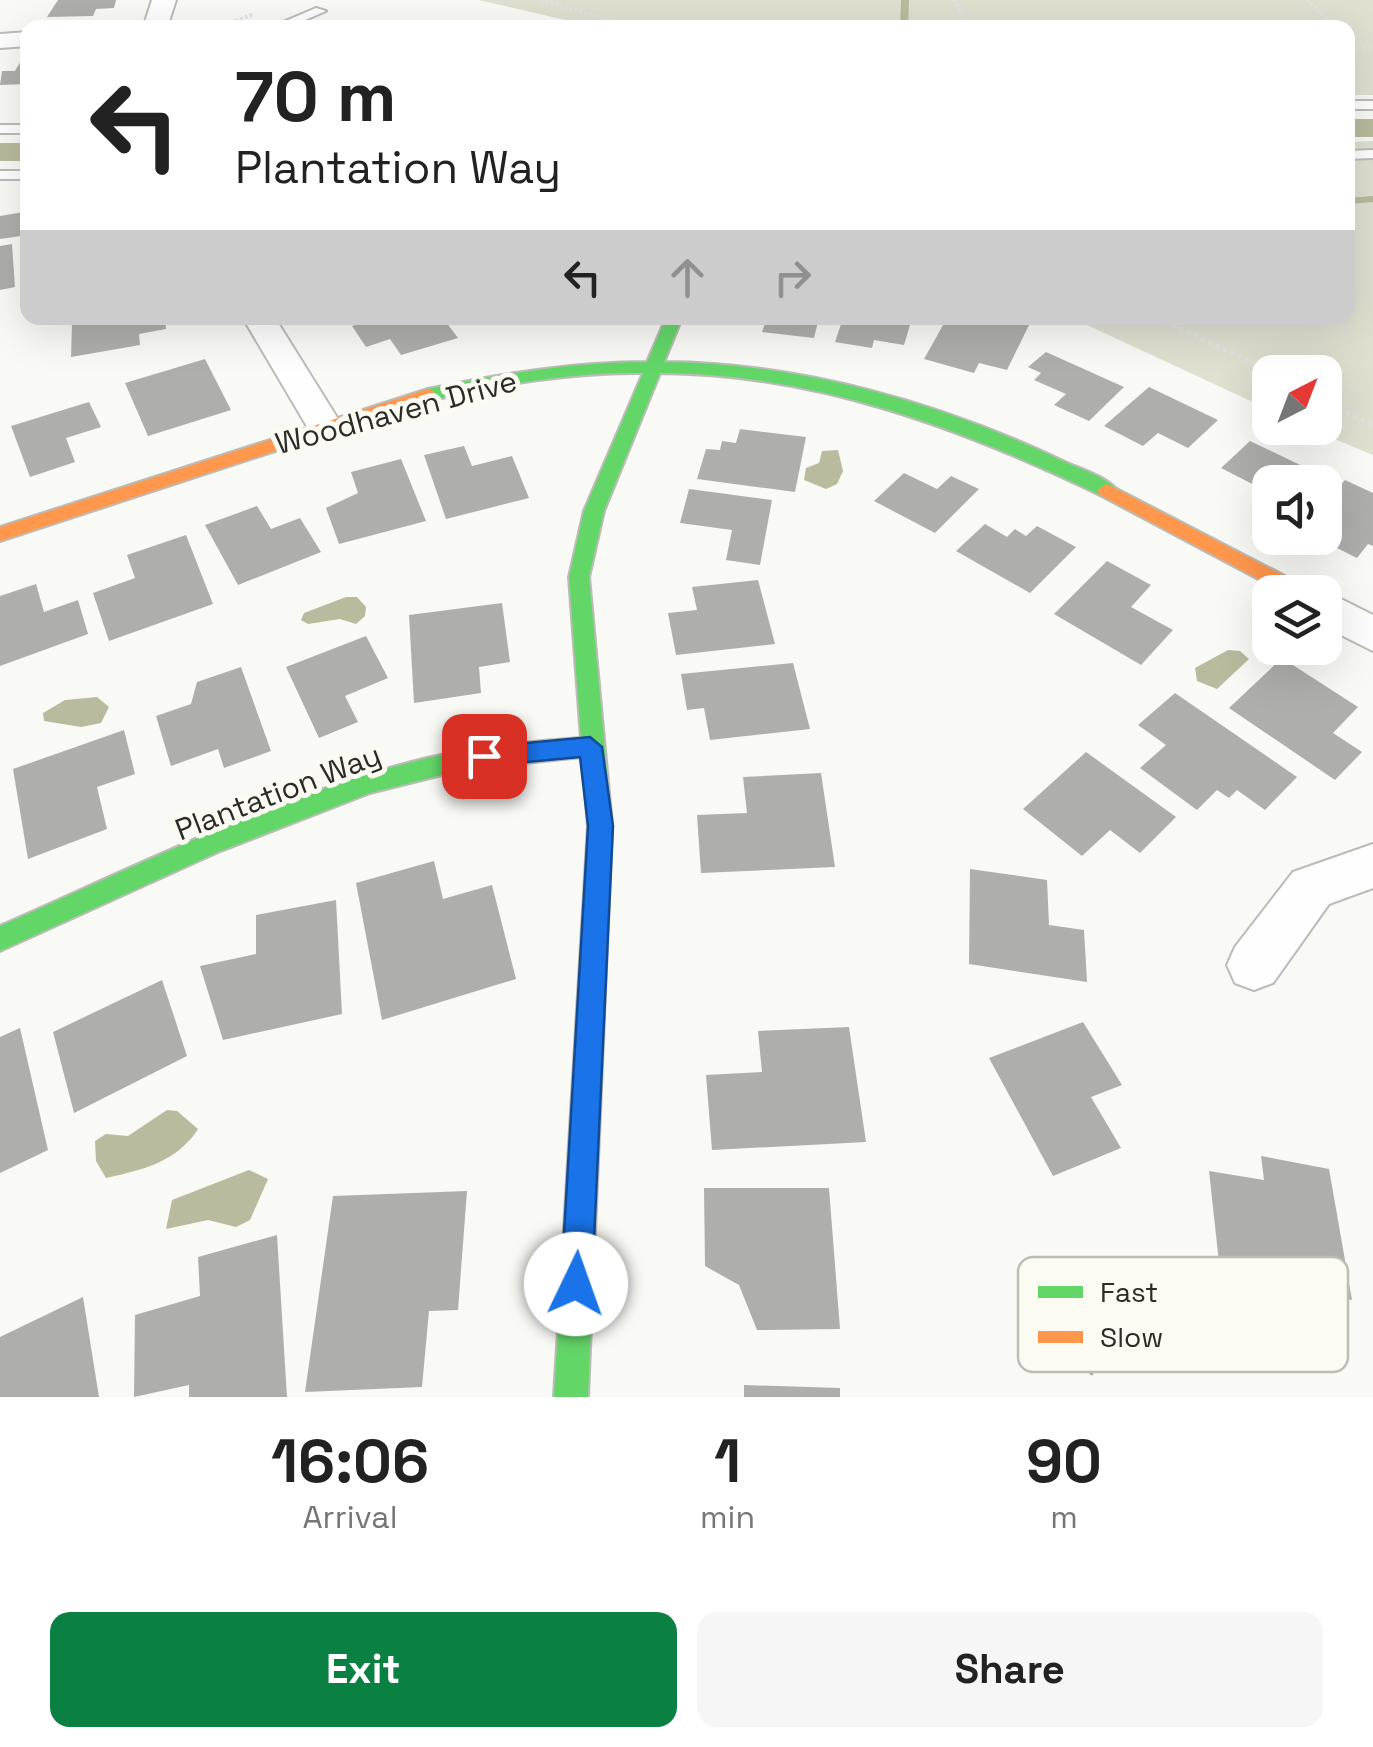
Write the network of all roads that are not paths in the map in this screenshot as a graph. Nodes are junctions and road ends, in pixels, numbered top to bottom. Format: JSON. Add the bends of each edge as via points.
{"nodes":[{"id":1,"x":320,"y":11,"type":"dead end"},
{"id":2,"x":296,"y":20,"type":"edge"},
{"id":3,"x":262,"y":325,"type":"edge"},
{"id":4,"x":671,"y":325,"type":"edge"},
{"id":5,"x":653,"y":368,"type":"junction"},
{"id":6,"x":324,"y":427,"type":"junction"},
{"id":7,"x":0,"y":534,"type":"edge"},
{"id":8,"x":1266,"y":575,"type":"edge"},
{"id":9,"x":1342,"y":617,"type":"edge"},
{"id":10,"x":1373,"y":635,"type":"edge"},
{"id":11,"x":590,"y":747,"type":"junction"},
{"id":12,"x":1373,"y":866,"type":"edge"},
{"id":13,"x":0,"y":939,"type":"edge"},
{"id":14,"x":1254,"y":966,"type":"dead end"},
{"id":15,"x":571,"y":1397,"type":"edge"}],
"edges":[{"from":1,"to":2,"type":"lane"},
{"from":3,"to":6,"type":"street"},
{"from":4,"to":5,"type":"street"},
{"from":5,"to":6,"type":"street","name":"Woodhaven Drive","via":[[504,378]]},
{"from":5,"to":8,"type":"street","name":"Woodhaven Drive","via":[[813,383],[895,401],[988,433]]},
{"from":5,"to":11,"type":"street","via":[[594,510],[579,578]]},
{"from":6,"to":7,"type":"street","name":"Woodhaven Drive"},
{"from":9,"to":10,"type":"street"},
{"from":11,"to":13,"type":"street","name":"Plantation Way","via":[[484,756],[404,775],[283,818]]},
{"from":11,"to":15,"type":"street","via":[[600,826]]},
{"from":12,"to":14,"type":"street","via":[[1311,888]]}]}
